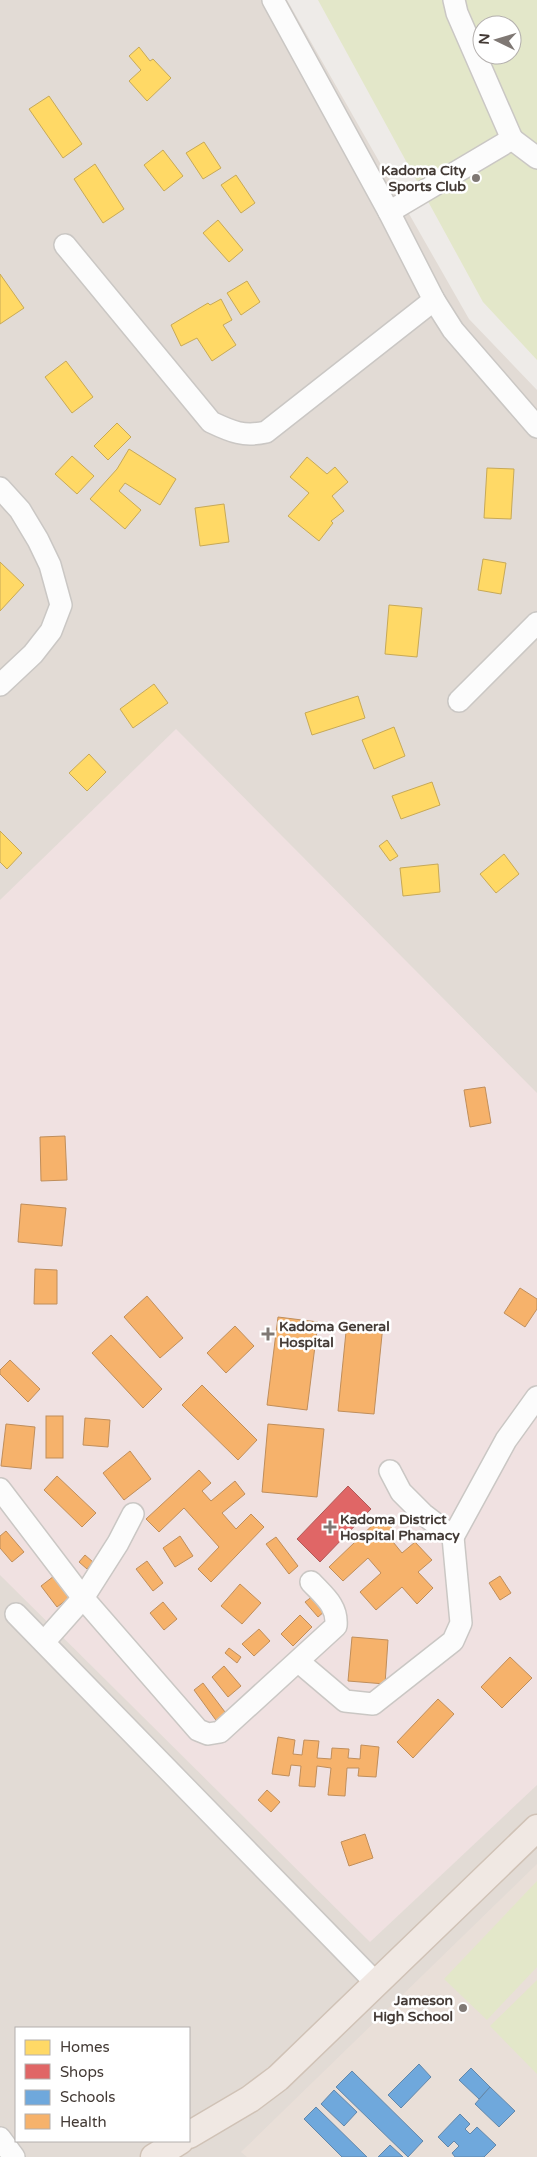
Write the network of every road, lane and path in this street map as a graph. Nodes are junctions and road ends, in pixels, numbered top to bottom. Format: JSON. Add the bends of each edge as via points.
{"nodes":[{"id":1,"x":273,"y":0,"type":"edge"},
{"id":2,"x":454,"y":0,"type":"edge"},
{"id":3,"x":512,"y":139,"type":"junction"},
{"id":4,"x":537,"y":158,"type":"edge"},
{"id":5,"x":389,"y":212,"type":"junction"},
{"id":6,"x":65,"y":244,"type":"dead end"},
{"id":7,"x":434,"y":300,"type":"junction"},
{"id":8,"x":537,"y":427,"type":"edge"},
{"id":9,"x":0,"y":488,"type":"edge"},
{"id":10,"x":537,"y":623,"type":"edge"},
{"id":11,"x":0,"y":685,"type":"edge"},
{"id":12,"x":459,"y":701,"type":"dead end"},
{"id":13,"x":537,"y":1397,"type":"edge"},
{"id":14,"x":390,"y":1471,"type":"dead end"},
{"id":15,"x":0,"y":1489,"type":"edge"},
{"id":16,"x":133,"y":1514,"type":"dead end"},
{"id":17,"x":453,"y":1537,"type":"junction"},
{"id":18,"x":311,"y":1582,"type":"dead end"},
{"id":19,"x":83,"y":1598,"type":"junction"},
{"id":20,"x":16,"y":1614,"type":"dead end"},
{"id":21,"x":44,"y":1642,"type":"junction"},
{"id":22,"x":299,"y":1662,"type":"junction"},
{"id":23,"x":537,"y":1828,"type":"edge"},
{"id":24,"x":376,"y":1983,"type":"junction"},
{"id":25,"x":190,"y":2134,"type":"edge"},
{"id":26,"x":0,"y":2138,"type":"edge"},
{"id":27,"x":178,"y":2142,"type":"edge"},
{"id":28,"x":14,"y":2157,"type":"edge"},
{"id":29,"x":154,"y":2157,"type":"edge"}],
"edges":[{"from":1,"to":5,"type":"street"},
{"from":2,"to":3,"type":"street"},
{"from":3,"to":4,"type":"street"},
{"from":3,"to":5,"type":"street"},
{"from":5,"to":7,"type":"street"},
{"from":6,"to":7,"type":"street","via":[[211,422],[251,435],[266,432]]},
{"from":7,"to":8,"type":"street","via":[[453,330]]},
{"from":9,"to":11,"type":"street","via":[[20,510],[38,540],[50,564],[61,605],[51,632]]},
{"from":10,"to":12,"type":"street"},
{"from":13,"to":17,"type":"street","via":[[506,1440]]},
{"from":14,"to":17,"type":"street","via":[[401,1492]]},
{"from":15,"to":19,"type":"street"},
{"from":16,"to":19,"type":"street"},
{"from":17,"to":22,"type":"street","via":[[461,1623],[453,1641],[373,1704],[345,1702]]},
{"from":18,"to":22,"type":"street","via":[[333,1605],[336,1626]]},
{"from":19,"to":21,"type":"street"},
{"from":19,"to":22,"type":"street","via":[[198,1730],[208,1734],[220,1732]]},
{"from":20,"to":21,"type":"street"},
{"from":21,"to":24,"type":"street"},
{"from":23,"to":24,"type":"main road"},
{"from":24,"to":25,"type":"main road","via":[[278,2078],[250,2099]]},
{"from":26,"to":28,"type":"street"},
{"from":27,"to":29,"type":"main road"}]}
